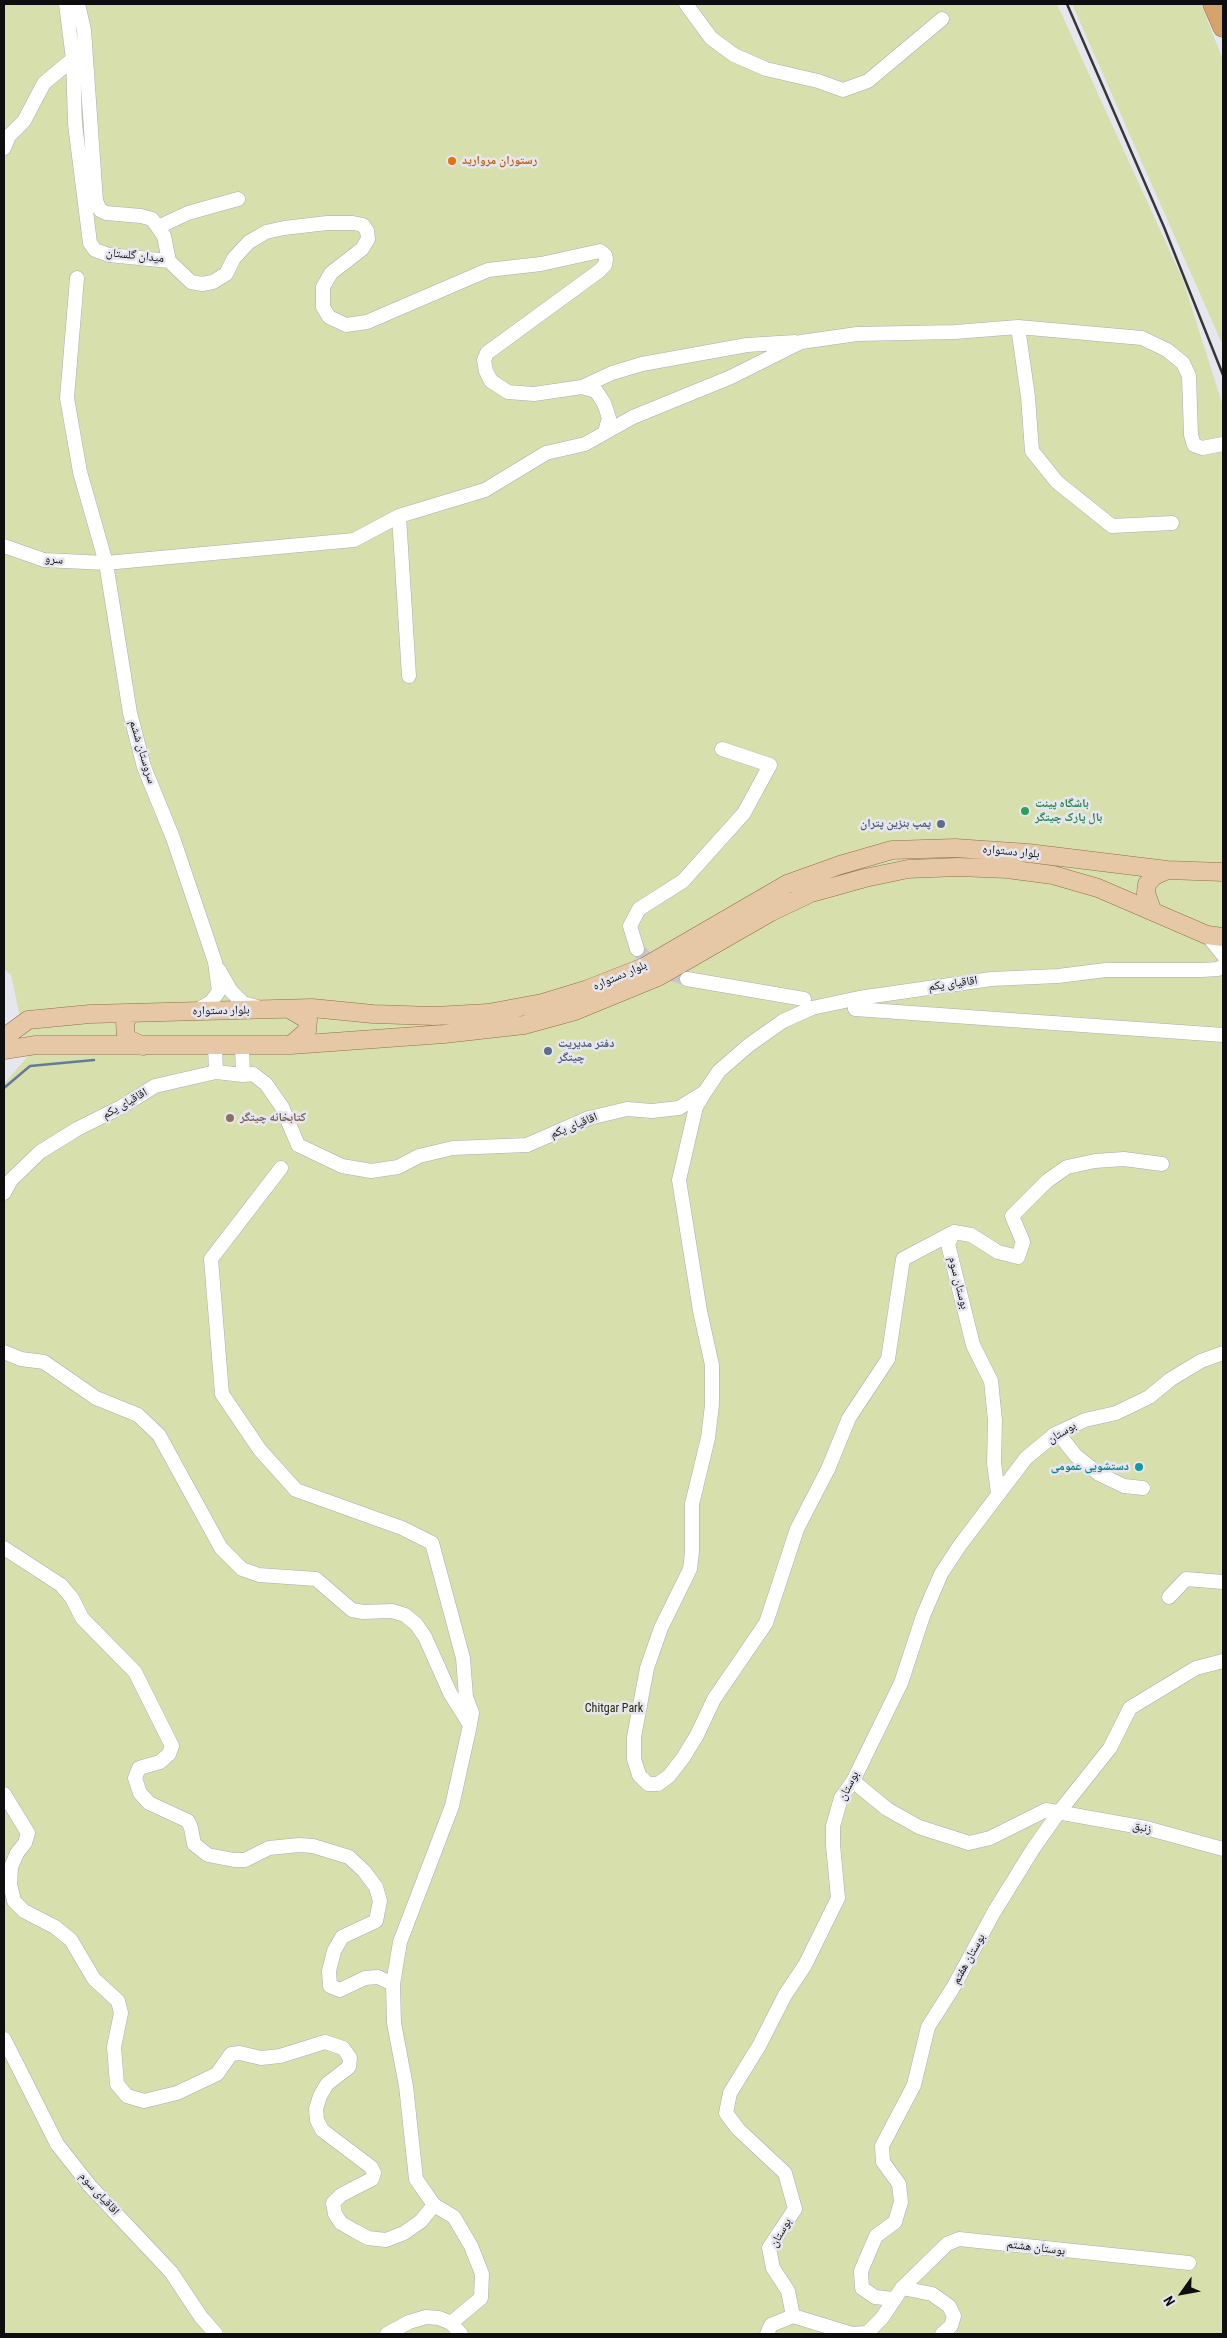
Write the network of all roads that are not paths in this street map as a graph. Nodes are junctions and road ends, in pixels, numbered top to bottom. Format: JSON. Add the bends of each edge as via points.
{"nodes":[{"id":1,"x":66,"y":4,"type":"edge"},
{"id":2,"x":78,"y":4,"type":"edge"},
{"id":3,"x":686,"y":4,"type":"edge"},
{"id":4,"x":1213,"y":4,"type":"edge"},
{"id":5,"x":942,"y":19,"type":"dead end"},
{"id":6,"x":1223,"y":27,"type":"edge"},
{"id":7,"x":73,"y":59,"type":"junction"},
{"id":8,"x":4,"y":148,"type":"edge"},
{"id":9,"x":238,"y":200,"type":"dead end"},
{"id":10,"x":106,"y":213,"type":"junction"},
{"id":11,"x":86,"y":227,"type":"junction"},
{"id":12,"x":158,"y":227,"type":"junction"},
{"id":13,"x":168,"y":261,"type":"junction"},
{"id":14,"x":77,"y":278,"type":"dead end"},
{"id":15,"x":1018,"y":327,"type":"junction"},
{"id":16,"x":801,"y":342,"type":"junction"},
{"id":17,"x":582,"y":387,"type":"junction"},
{"id":18,"x":605,"y":432,"type":"junction"},
{"id":19,"x":1223,"y":444,"type":"edge"},
{"id":20,"x":399,"y":516,"type":"junction"},
{"id":21,"x":1172,"y":523,"type":"dead end"},
{"id":22,"x":4,"y":546,"type":"edge"},
{"id":23,"x":106,"y":563,"type":"junction"},
{"id":24,"x":409,"y":676,"type":"dead end"},
{"id":25,"x":722,"y":749,"type":"dead end"},
{"id":26,"x":1168,"y":870,"type":"junction"},
{"id":27,"x":1223,"y":872,"type":"edge"},
{"id":28,"x":1152,"y":910,"type":"junction"},
{"id":29,"x":1215,"y":936,"type":"edge"},
{"id":30,"x":637,"y":948,"type":"tunnel mouth"},
{"id":31,"x":1223,"y":955,"type":"edge"},
{"id":32,"x":215,"y":962,"type":"junction"},
{"id":33,"x":1223,"y":966,"type":"edge"},
{"id":34,"x":687,"y":979,"type":"tunnel mouth"},
{"id":35,"x":804,"y":999,"type":"dead end"},
{"id":36,"x":286,"y":1008,"type":"junction"},
{"id":37,"x":855,"y":1009,"type":"dead end"},
{"id":38,"x":265,"y":1010,"type":"junction"},
{"id":39,"x":193,"y":1011,"type":"junction"},
{"id":40,"x":131,"y":1012,"type":"junction"},
{"id":41,"x":1223,"y":1034,"type":"edge"},
{"id":42,"x":4,"y":1044,"type":"edge"},
{"id":43,"x":291,"y":1045,"type":"junction"},
{"id":44,"x":143,"y":1046,"type":"junction"},
{"id":45,"x":215,"y":1046,"type":"junction"},
{"id":46,"x":242,"y":1046,"type":"junction"},
{"id":47,"x":4,"y":1050,"type":"edge"},
{"id":48,"x":216,"y":1072,"type":"junction"},
{"id":49,"x":243,"y":1075,"type":"junction"},
{"id":50,"x":706,"y":1092,"type":"junction"},
{"id":51,"x":1162,"y":1164,"type":"dead end"},
{"id":52,"x":280,"y":1168,"type":"dead end"},
{"id":53,"x":4,"y":1193,"type":"edge"},
{"id":54,"x":954,"y":1232,"type":"junction"},
{"id":55,"x":4,"y":1352,"type":"edge"},
{"id":56,"x":1223,"y":1353,"type":"edge"},
{"id":57,"x":1058,"y":1433,"type":"junction"},
{"id":58,"x":1143,"y":1488,"type":"dead end"},
{"id":59,"x":998,"y":1493,"type":"junction"},
{"id":60,"x":4,"y":1548,"type":"edge"},
{"id":61,"x":1223,"y":1582,"type":"edge"},
{"id":62,"x":1169,"y":1597,"type":"dead end"},
{"id":63,"x":1223,"y":1661,"type":"edge"},
{"id":64,"x":470,"y":1726,"type":"junction"},
{"id":65,"x":853,"y":1780,"type":"junction"},
{"id":66,"x":4,"y":1794,"type":"edge"},
{"id":67,"x":1058,"y":1812,"type":"junction"},
{"id":68,"x":1223,"y":1849,"type":"edge"},
{"id":69,"x":393,"y":1984,"type":"junction"},
{"id":70,"x":4,"y":2039,"type":"edge"},
{"id":71,"x":434,"y":2205,"type":"junction"},
{"id":72,"x":1189,"y":2263,"type":"dead end"},
{"id":73,"x":897,"y":2294,"type":"junction"},
{"id":74,"x":793,"y":2316,"type":"junction"},
{"id":75,"x":451,"y":2323,"type":"junction"},
{"id":76,"x":216,"y":2334,"type":"edge"},
{"id":77,"x":387,"y":2334,"type":"edge"},
{"id":78,"x":461,"y":2334,"type":"edge"},
{"id":79,"x":767,"y":2334,"type":"edge"},
{"id":80,"x":942,"y":2334,"type":"edge"}],
"edges":[{"from":1,"to":7,"type":"street"},
{"from":2,"to":10,"type":"street","via":[[84,30],[96,201],[100,210]]},
{"from":3,"to":5,"type":"street","via":[[711,38],[734,56],[766,69],[818,80],[843,90],[868,81]]},
{"from":4,"to":6,"type":"highway"},
{"from":7,"to":8,"type":"street","via":[[44,83],[24,121],[9,136]]},
{"from":7,"to":11,"type":"street","via":[[75,124]]},
{"from":9,"to":12,"type":"street","via":[[188,213]]},
{"from":10,"to":11,"type":"street"},
{"from":10,"to":12,"type":"street","via":[[141,216],[152,219]]},
{"from":11,"to":13,"type":"street","name":"میدان گلستان","via":[[95,250],[109,255]]},
{"from":12,"to":13,"type":"street","name":"میدان گلستان","via":[[164,236]]},
{"from":13,"to":17,"type":"street","via":[[191,282],[214,282],[226,274],[234,258],[249,242],[266,232],[327,223],[363,225],[368,239],[362,249],[332,273],[324,286],[323,307],[329,317],[346,325],[367,322],[488,270],[541,264],[600,251],[606,259],[599,271],[487,353],[484,360],[491,381],[508,392],[534,394]]},
{"from":14,"to":23,"type":"street","name":"سروستان ششم","via":[[67,398],[80,472]]},
{"from":15,"to":16,"type":"street","via":[[857,334]]},
{"from":15,"to":19,"type":"street","via":[[1142,338],[1167,350],[1184,363],[1189,376],[1194,445],[1202,448]]},
{"from":15,"to":21,"type":"street","via":[[1032,451],[1056,482],[1112,526]]},
{"from":16,"to":17,"type":"street","via":[[747,345],[642,364]]},
{"from":16,"to":18,"type":"street","name":"سرو","via":[[731,377],[633,417]]},
{"from":17,"to":18,"type":"street","via":[[596,390],[604,403],[609,418]]},
{"from":18,"to":20,"type":"street","name":"سرو","via":[[585,444],[546,453],[485,490]]},
{"from":20,"to":23,"type":"street","name":"سرو","via":[[354,540]]},
{"from":20,"to":24,"type":"street"},
{"from":22,"to":23,"type":"street","name":"سرو","via":[[44,560]]},
{"from":23,"to":32,"type":"street","name":"سروستان ششم","via":[[130,713],[144,768],[173,838]]},
{"from":25,"to":30,"type":"street","via":[[770,765],[744,813],[683,881],[639,910],[630,926]]},
{"from":26,"to":27,"type":"main road","name":"بلوار دستواره"},
{"from":26,"to":28,"type":"main road","via":[[1154,876],[1147,884],[1146,893]]},
{"from":26,"to":36,"type":"main road","name":"بلوار دستواره","via":[[1028,853],[955,848],[892,850],[786,884],[644,967],[542,1003],[488,1013],[434,1016]]},
{"from":28,"to":29,"type":"main road","name":"بلوار دستواره"},
{"from":28,"to":43,"type":"main road","name":"بلوار دستواره","via":[[1098,888],[1053,875],[1007,869],[908,869],[811,893],[771,912],[658,977],[575,1011],[515,1026]]},
{"from":29,"to":31,"type":"street"},
{"from":32,"to":38,"type":"street","via":[[231,992],[243,1003]]},
{"from":32,"to":39,"type":"street","via":[[219,991],[211,1002]]},
{"from":33,"to":50,"type":"street","name":"اقاقیای یکم","via":[[1202,970],[1106,970],[991,979],[812,1008],[783,1021],[749,1045],[719,1070]]},
{"from":34,"to":35,"type":"street"},
{"from":36,"to":38,"type":"main road","name":"بلوار دستواره"},
{"from":36,"to":43,"type":"main road","via":[[308,1020],[307,1030]]},
{"from":37,"to":41,"type":"street"},
{"from":38,"to":39,"type":"main road","name":"بلوار دستواره"},
{"from":39,"to":40,"type":"main road","name":"بلوار دستواره"},
{"from":40,"to":42,"type":"main road","name":"بلوار دستواره","via":[[28,1020],[10,1034]]},
{"from":40,"to":44,"type":"main road","via":[[125,1022],[126,1038]]},
{"from":43,"to":46,"type":"main road","name":"بلوار دستواره"},
{"from":44,"to":45,"type":"main road","name":"بلوار دستواره"},
{"from":44,"to":47,"type":"main road","name":"بلوار دستواره","via":[[36,1045]]},
{"from":45,"to":46,"type":"main road","name":"بلوار دستواره"},
{"from":45,"to":48,"type":"street"},
{"from":46,"to":49,"type":"street"},
{"from":48,"to":49,"type":"street","name":"اقاقیای یکم"},
{"from":48,"to":53,"type":"street","name":"اقاقیای یکم","via":[[155,1086],[77,1129],[40,1152],[11,1180]]},
{"from":49,"to":50,"type":"street","name":"اقاقیای یکم","via":[[254,1074],[266,1084],[282,1107],[298,1145],[342,1166],[372,1171],[398,1167],[420,1156],[453,1148],[527,1145],[589,1118],[627,1109],[679,1108]]},
{"from":50,"to":54,"type":"street","via":[[696,1107],[679,1180],[700,1312],[708,1337],[712,1406],[692,1504],[690,1569],[661,1628],[647,1668],[634,1737],[634,1759],[639,1775],[648,1784],[658,1784],[669,1776],[683,1758],[714,1699],[766,1623],[797,1529],[828,1469],[849,1418],[888,1359],[903,1260]]},
{"from":51,"to":54,"type":"street","via":[[1124,1160],[1095,1161],[1067,1167],[1047,1181],[1012,1216],[1023,1242],[1018,1257],[998,1252],[971,1235]]},
{"from":52,"to":64,"type":"street","via":[[211,1259],[222,1394],[260,1450],[296,1490],[432,1542],[463,1658],[466,1697],[472,1713]]},
{"from":54,"to":59,"type":"street","name":"بوستان سوم","via":[[948,1244],[973,1345],[991,1381]]},
{"from":55,"to":64,"type":"street","via":[[21,1359],[44,1362],[96,1398],[138,1415],[159,1435],[221,1548],[242,1569],[259,1576],[316,1579],[352,1610],[392,1611],[405,1615],[425,1637],[450,1693]]},
{"from":56,"to":57,"type":"street","name":"بوستان","via":[[1201,1361],[1148,1397],[1116,1413],[1085,1420]]},
{"from":57,"to":58,"type":"street","via":[[1076,1456],[1099,1474],[1124,1486]]},
{"from":57,"to":59,"type":"street","name":"بوستان","via":[[1026,1458]]},
{"from":59,"to":65,"type":"street","name":"بوستان","via":[[941,1574],[901,1683]]},
{"from":60,"to":69,"type":"street","via":[[61,1585],[82,1618],[135,1672],[172,1746],[160,1762],[139,1768],[135,1778],[144,1798],[188,1821],[194,1844],[208,1855],[245,1860],[269,1848],[299,1845],[349,1858],[364,1871],[376,1888],[380,1901],[376,1921],[342,1937],[329,1971],[330,1986],[340,1990],[365,1978],[378,1977]]},
{"from":61,"to":62,"type":"street","via":[[1186,1579]]},
{"from":63,"to":67,"type":"street","name":"بوستان هفتم","via":[[1196,1668],[1130,1708],[1110,1748]]},
{"from":64,"to":69,"type":"street","via":[[452,1806],[400,1942]]},
{"from":65,"to":67,"type":"street","name":"زنبق","via":[[887,1809],[919,1827],[969,1843],[990,1838],[1046,1810]]},
{"from":65,"to":74,"type":"street","name":"بوستان","via":[[841,1798],[833,1826],[838,1898],[805,1965],[730,2093],[726,2113],[738,2129],[785,2173],[795,2208],[769,2248],[773,2268],[788,2291]]},
{"from":66,"to":71,"type":"street","via":[[28,1833],[11,1867],[14,1901],[24,1911],[55,1927],[71,1940],[94,1979],[118,2001],[121,2013],[114,2048],[115,2074],[117,2084],[127,2096],[144,2101],[177,2093],[217,2074],[231,2054],[261,2058],[280,2056],[325,2042],[335,2044],[343,2048],[350,2058],[349,2067],[327,2084],[316,2109],[317,2120],[322,2130],[371,2166],[374,2173],[372,2179],[341,2195],[333,2203],[341,2224],[368,2238],[386,2240],[421,2221]]},
{"from":67,"to":68,"type":"street","name":"زنبق","via":[[1146,1828]]},
{"from":67,"to":73,"type":"street","name":"بوستان هفتم","via":[[994,1912],[928,2027],[914,2085],[882,2146],[883,2162],[899,2184],[901,2202],[896,2222],[876,2236],[861,2271],[862,2288],[875,2297]]},
{"from":69,"to":71,"type":"street","via":[[394,2023],[406,2086],[416,2179]]},
{"from":70,"to":76,"type":"street","name":"اقاقیای سوم","via":[[57,2144],[90,2186],[170,2272]]},
{"from":71,"to":75,"type":"street","via":[[454,2216],[482,2274],[481,2298]]},
{"from":72,"to":73,"type":"street","name":"بوستان هشتم","via":[[959,2239],[947,2244]]},
{"from":73,"to":74,"type":"street","name":"بوستان هشتم","via":[[867,2334],[852,2334]]},
{"from":73,"to":80,"type":"street","via":[[932,2294],[949,2306],[954,2316],[951,2326]]},
{"from":74,"to":79,"type":"street","via":[[771,2325]]},
{"from":75,"to":77,"type":"street","via":[[426,2317]]},
{"from":75,"to":78,"type":"street"}]}
